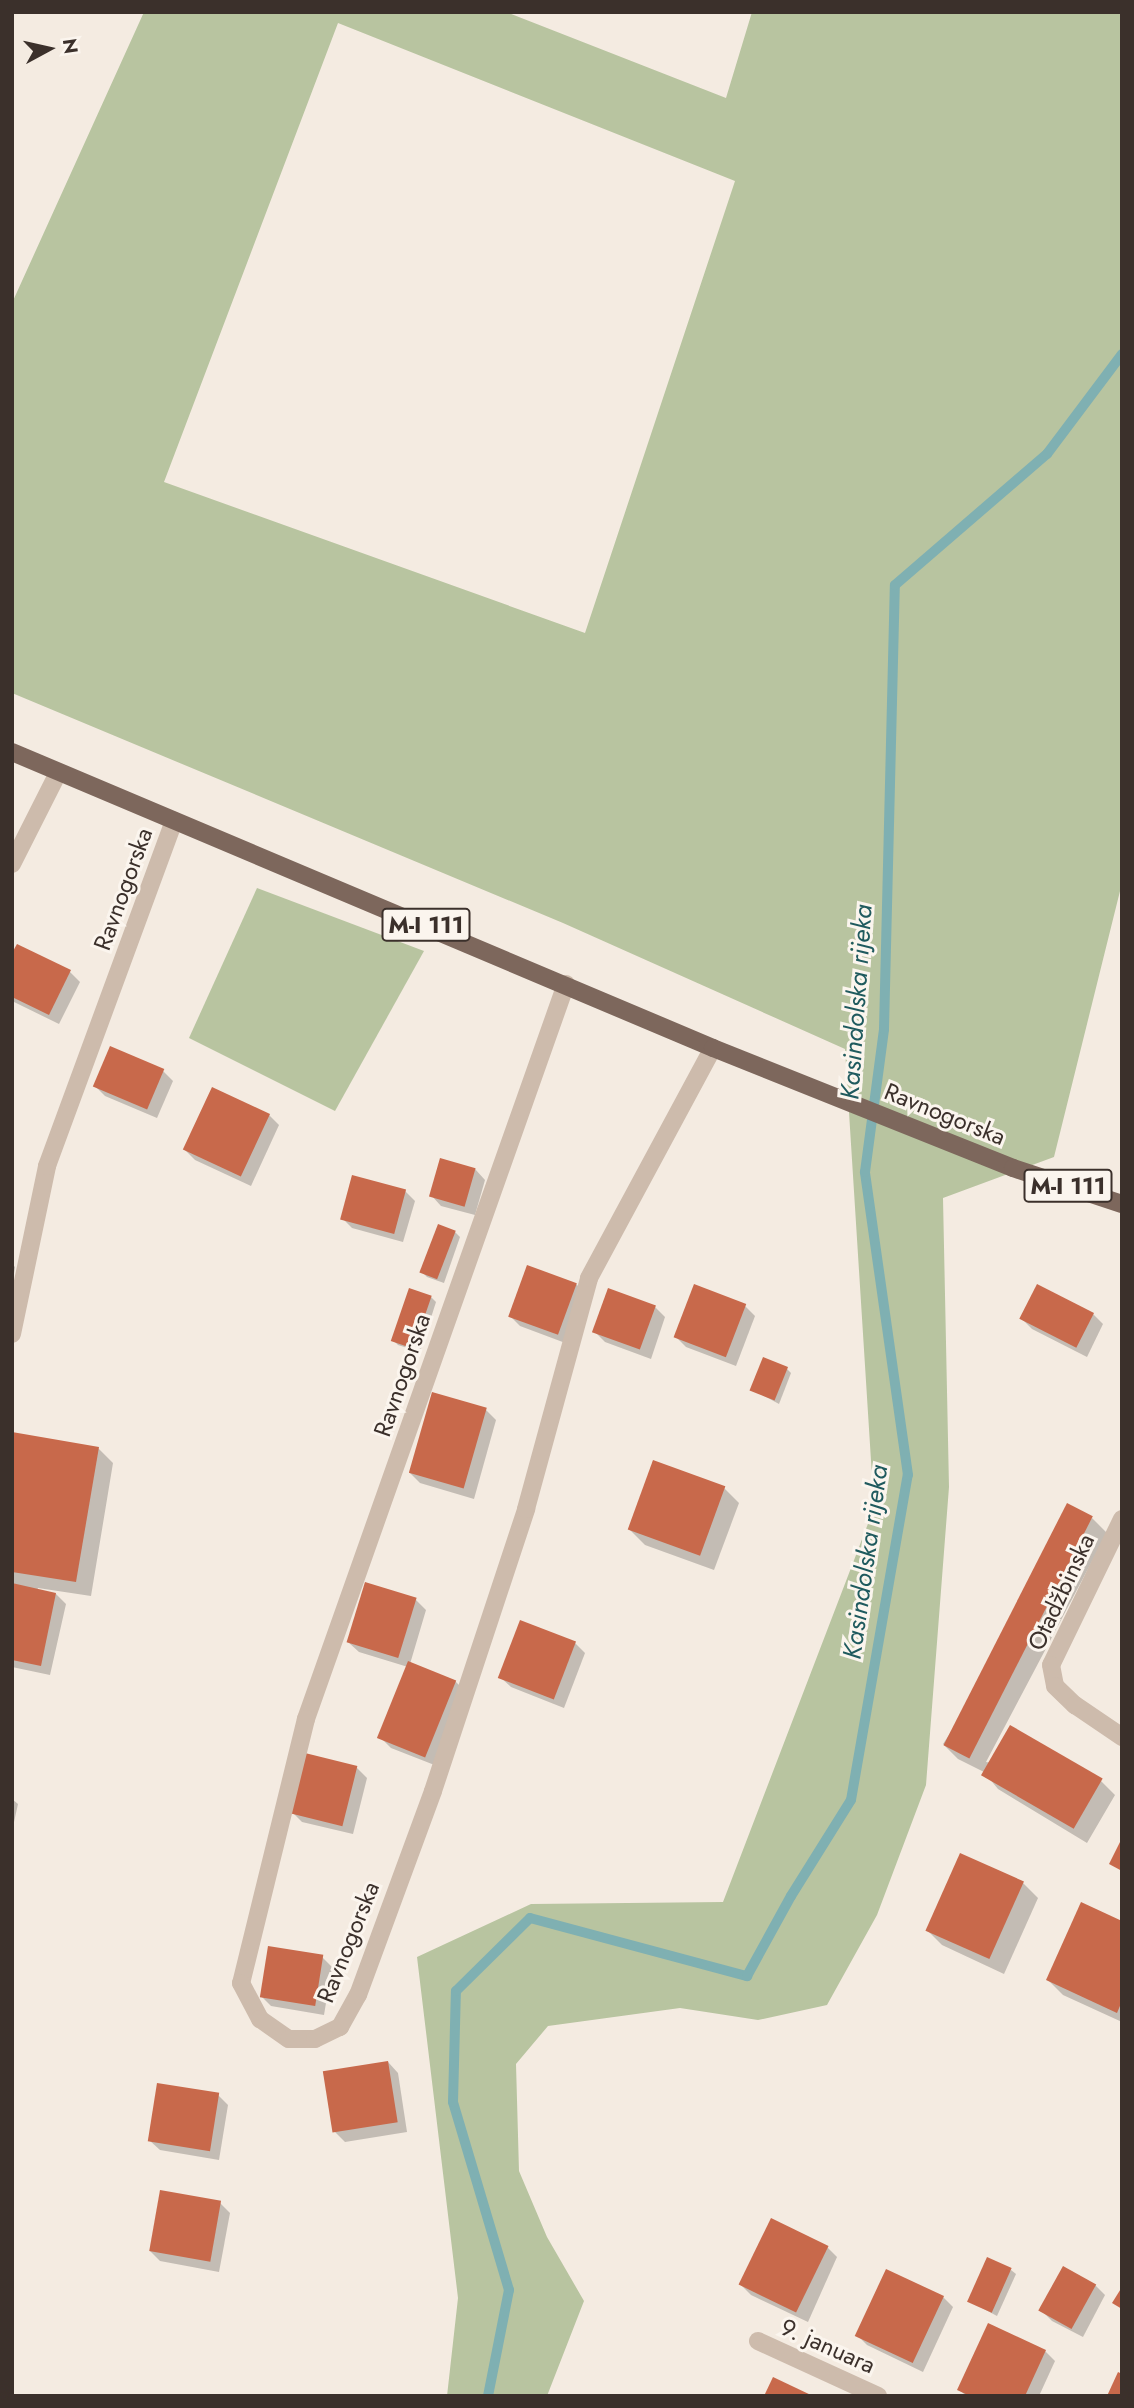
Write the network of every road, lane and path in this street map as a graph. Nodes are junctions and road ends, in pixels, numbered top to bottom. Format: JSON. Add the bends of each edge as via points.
{"nodes":[{"id":1,"x":12,"y":752,"type":"edge"},
{"id":2,"x":58,"y":773,"type":"junction"},
{"id":3,"x":174,"y":821,"type":"junction"},
{"id":4,"x":12,"y":864,"type":"edge"},
{"id":5,"x":566,"y":984,"type":"junction"},
{"id":6,"x":713,"y":1048,"type":"junction"},
{"id":7,"x":1122,"y":1204,"type":"edge"},
{"id":8,"x":12,"y":1335,"type":"edge"},
{"id":9,"x":1122,"y":1520,"type":"edge"},
{"id":10,"x":1122,"y":1737,"type":"edge"},
{"id":11,"x":758,"y":2341,"type":"dead end"},
{"id":12,"x":878,"y":2396,"type":"edge"}],
"edges":[{"from":1,"to":2,"type":"main road","name":"Ravnogorska","number":"M-I 111"},
{"from":2,"to":3,"type":"main road","name":"Ravnogorska","number":"M-I 111"},
{"from":2,"to":4,"type":"street"},
{"from":3,"to":5,"type":"main road","name":"Ravnogorska","number":"M-I 111"},
{"from":3,"to":8,"type":"street","name":"Ravnogorska","via":[[47,1166]]},
{"from":5,"to":6,"type":"main road","name":"Ravnogorska","number":"M-I 111"},
{"from":5,"to":6,"type":"street","name":"Ravnogorska","via":[[306,1719],[241,1983],[260,2020],[289,2039],[315,2039],[340,2027],[358,1994],[433,1791],[526,1509],[589,1278]]},
{"from":6,"to":7,"type":"main road","name":"Ravnogorska","number":"M-I 111","via":[[1013,1168]]},
{"from":9,"to":10,"type":"street","name":"Otadžbinska","via":[[1051,1665],[1055,1686]]},
{"from":11,"to":12,"type":"street","name":"9. januara"}]}
